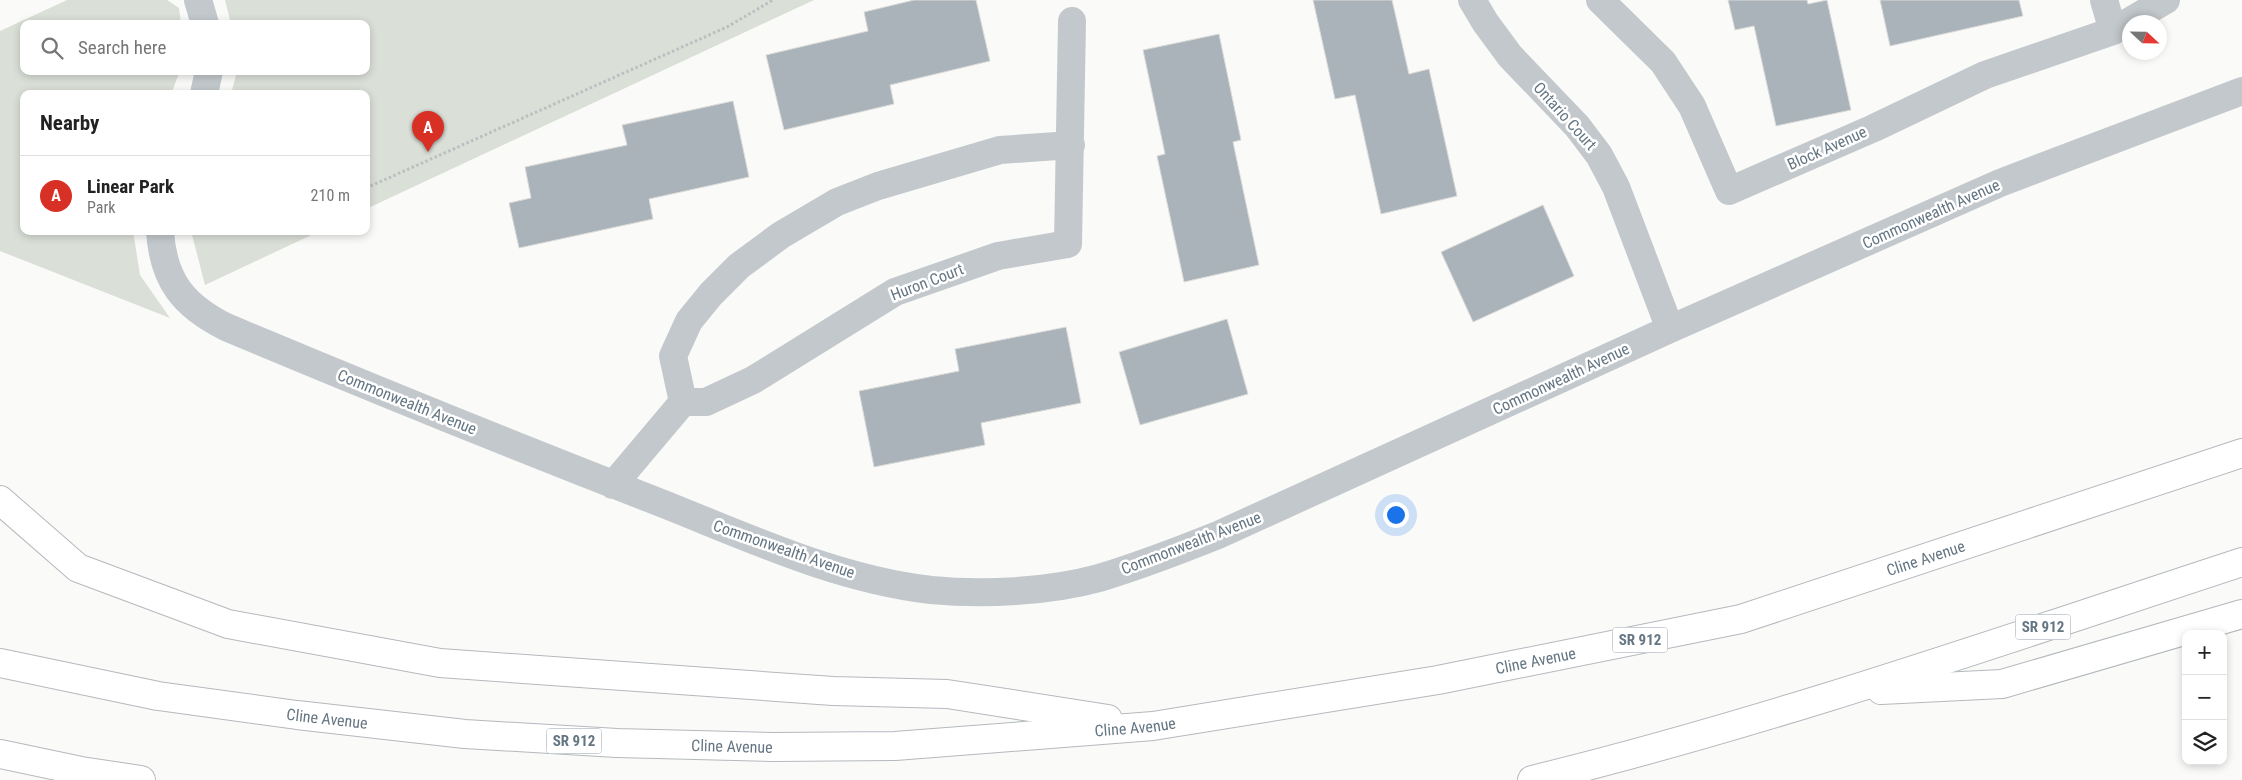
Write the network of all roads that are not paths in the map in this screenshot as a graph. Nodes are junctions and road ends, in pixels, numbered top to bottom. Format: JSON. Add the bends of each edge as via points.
{"nodes":[{"id":1,"x":198,"y":0,"type":"edge"},
{"id":2,"x":1472,"y":0,"type":"edge"},
{"id":3,"x":1600,"y":0,"type":"edge"},
{"id":4,"x":2104,"y":0,"type":"edge"},
{"id":5,"x":2166,"y":0,"type":"edge"},
{"id":6,"x":205,"y":20,"type":"edge"},
{"id":7,"x":1072,"y":22,"type":"dead end"},
{"id":8,"x":2113,"y":31,"type":"junction"},
{"id":9,"x":208,"y":75,"type":"edge"},
{"id":10,"x":205,"y":90,"type":"edge"},
{"id":11,"x":2242,"y":91,"type":"edge"},
{"id":12,"x":1071,"y":145,"type":"junction"},
{"id":13,"x":161,"y":235,"type":"edge"},
{"id":14,"x":1670,"y":329,"type":"junction"},
{"id":15,"x":683,"y":402,"type":"junction"},
{"id":16,"x":2242,"y":440,"type":"edge"},
{"id":17,"x":2242,"y":453,"type":"edge"},
{"id":18,"x":613,"y":485,"type":"junction"},
{"id":19,"x":2111,"y":496,"type":"junction"},
{"id":20,"x":0,"y":500,"type":"edge"},
{"id":21,"x":2242,"y":562,"type":"edge"},
{"id":22,"x":2242,"y":614,"type":"edge"},
{"id":23,"x":0,"y":663,"type":"edge"},
{"id":24,"x":1845,"y":692,"type":"junction"},
{"id":25,"x":1154,"y":726,"type":"junction"},
{"id":26,"x":0,"y":754,"type":"edge"},
{"id":27,"x":141,"y":780,"type":"edge"},
{"id":28,"x":1532,"y":780,"type":"edge"}],
"edges":[{"from":1,"to":6,"type":"street"},
{"from":2,"to":14,"type":"street","name":"Ontario Court","via":[[1510,56],[1577,126],[1599,155],[1616,186]]},
{"from":3,"to":8,"type":"street","name":"Block Avenue","via":[[1663,62],[1692,106],[1729,191],[1985,75]]},
{"from":4,"to":8,"type":"street"},
{"from":5,"to":8,"type":"street"},
{"from":7,"to":12,"type":"street","name":"Huron Court"},
{"from":9,"to":10,"type":"street"},
{"from":11,"to":14,"type":"street","name":"Commonwealth Avenue","via":[[2000,183]]},
{"from":12,"to":15,"type":"street","via":[[1000,150],[878,186],[837,202],[781,235],[739,266],[711,294],[690,322],[673,356]]},
{"from":12,"to":15,"type":"street","name":"Huron Court","via":[[1068,244],[998,256],[895,292],[753,380],[706,402]]},
{"from":13,"to":18,"type":"street","name":"Commonwealth Avenue","via":[[173,282],[188,304],[206,317],[366,386]]},
{"from":14,"to":18,"type":"street","name":"Commonwealth Avenue","via":[[1218,535],[1144,564],[1056,587],[932,590],[872,579],[808,560]]},
{"from":15,"to":18,"type":"street"},
{"from":16,"to":19,"type":"highway"},
{"from":17,"to":19,"type":"highway","name":"Cline Avenue","number":"SR 912"},
{"from":19,"to":25,"type":"highway","name":"Cline Avenue","number":"SR 912","via":[[1741,619],[1438,680]]},
{"from":20,"to":25,"type":"highway","via":[[78,568],[228,624],[440,663],[833,691],[947,694]]},
{"from":21,"to":24,"type":"highway","number":"SR 912"},
{"from":22,"to":24,"type":"highway","via":[[2002,684]]},
{"from":23,"to":25,"type":"highway","name":"Cline Avenue","number":"SR 912","via":[[158,696],[297,715],[465,734],[616,743],[895,746]]},
{"from":24,"to":28,"type":"highway","number":"SR 912","via":[[1700,736]]},
{"from":26,"to":27,"type":"highway"}]}
